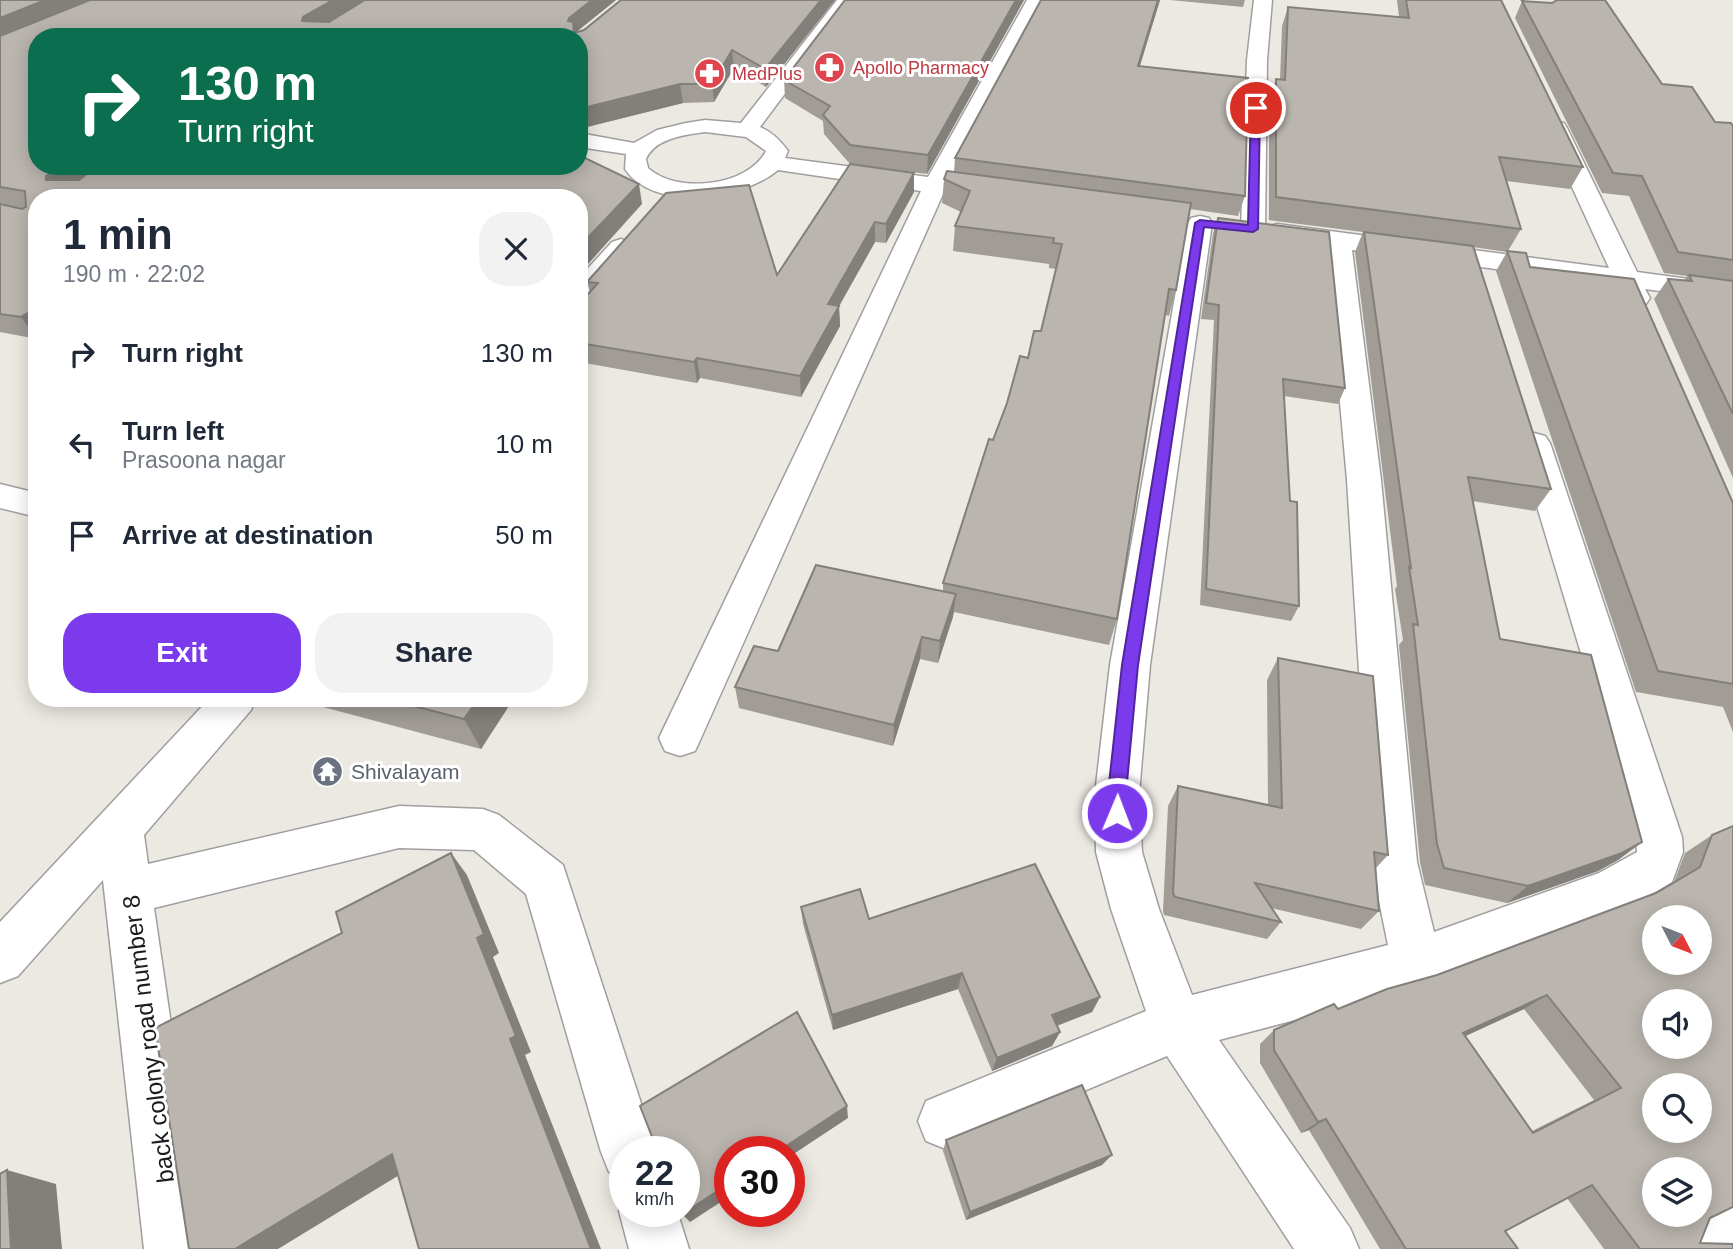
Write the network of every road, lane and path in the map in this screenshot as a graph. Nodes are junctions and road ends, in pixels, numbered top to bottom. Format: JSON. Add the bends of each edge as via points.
{"nodes":[{"id":1,"x":846,"y":0,"type":"edge"},
{"id":2,"x":1036,"y":0,"type":"edge"},
{"id":3,"x":1263,"y":0,"type":"edge"},
{"id":4,"x":1547,"y":109,"type":"edge"},
{"id":5,"x":748,"y":128,"type":"junction"},
{"id":6,"x":588,"y":142,"type":"edge"},
{"id":7,"x":639,"y":150,"type":"junction"},
{"id":8,"x":774,"y":163,"type":"junction"},
{"id":9,"x":935,"y":186,"type":"junction"},
{"id":10,"x":674,"y":188,"type":"junction"},
{"id":11,"x":1014,"y":197,"type":"edge"},
{"id":12,"x":656,"y":207,"type":"edge"},
{"id":13,"x":639,"y":227,"type":"edge"},
{"id":14,"x":1253,"y":229,"type":"junction"},
{"id":15,"x":1338,"y":240,"type":"junction"},
{"id":16,"x":1475,"y":257,"type":"junction"},
{"id":17,"x":1628,"y":279,"type":"junction"},
{"id":18,"x":588,"y":285,"type":"edge"},
{"id":19,"x":1733,"y":293,"type":"edge"},
{"id":20,"x":1488,"y":297,"type":"edge"},
{"id":21,"x":1649,"y":328,"type":"edge"},
{"id":22,"x":1525,"y":415,"type":"edge"},
{"id":23,"x":0,"y":496,"type":"edge"},
{"id":24,"x":28,"y":503,"type":"edge"},
{"id":25,"x":228,"y":707,"type":"edge"},
{"id":26,"x":680,"y":738,"type":"dead end"},
{"id":27,"x":120,"y":829,"type":"junction"},
{"id":28,"x":130,"y":891,"type":"junction"},
{"id":29,"x":0,"y":958,"type":"edge"},
{"id":30,"x":1417,"y":963,"type":"junction"},
{"id":31,"x":1177,"y":1025,"type":"junction"},
{"id":32,"x":946,"y":1121,"type":"dead end"},
{"id":33,"x":624,"y":1136,"type":"edge"},
{"id":34,"x":653,"y":1227,"type":"edge"},
{"id":35,"x":1733,"y":1231,"type":"edge"},
{"id":36,"x":174,"y":1249,"type":"edge"},
{"id":37,"x":659,"y":1249,"type":"edge"},
{"id":38,"x":1329,"y":1249,"type":"edge"},
{"id":39,"x":1699,"y":1249,"type":"edge"}],
"edges":[{"from":1,"to":5,"type":"street"},
{"from":2,"to":9,"type":"street"},
{"from":3,"to":14,"type":"street","via":[[1256,60]]},
{"from":4,"to":17,"type":"street"},
{"from":5,"to":7,"type":"street","via":[[677,130]]},
{"from":5,"to":8,"type":"street","via":[[770,140],[777,151]]},
{"from":6,"to":7,"type":"street"},
{"from":7,"to":10,"type":"street","via":[[635,157],[639,172]]},
{"from":8,"to":9,"type":"street"},
{"from":8,"to":10,"type":"street","via":[[760,176],[735,185]]},
{"from":9,"to":11,"type":"street"},
{"from":9,"to":26,"type":"street"},
{"from":10,"to":12,"type":"street"},
{"from":13,"to":18,"type":"street"},
{"from":14,"to":15,"type":"street"},
{"from":14,"to":31,"type":"street","via":[[1187,221],[1117,793],[1119,852]]},
{"from":15,"to":16,"type":"street"},
{"from":15,"to":30,"type":"street","via":[[1364,480],[1394,862]]},
{"from":16,"to":17,"type":"street"},
{"from":16,"to":20,"type":"street"},
{"from":17,"to":19,"type":"street"},
{"from":17,"to":21,"type":"street"},
{"from":22,"to":30,"type":"street","via":[[1660,852],[1655,867],[1613,891]]},
{"from":23,"to":24,"type":"street"},
{"from":25,"to":27,"type":"street"},
{"from":27,"to":28,"type":"street","name":"back colony road number 8"},
{"from":27,"to":29,"type":"street"},
{"from":28,"to":33,"type":"street","via":[[399,827],[483,830],[546,881]]},
{"from":28,"to":36,"type":"street","name":"back colony road number 8"},
{"from":30,"to":31,"type":"street"},
{"from":31,"to":32,"type":"street"},
{"from":31,"to":38,"type":"street"},
{"from":34,"to":37,"type":"street"},
{"from":35,"to":39,"type":"street"}]}
